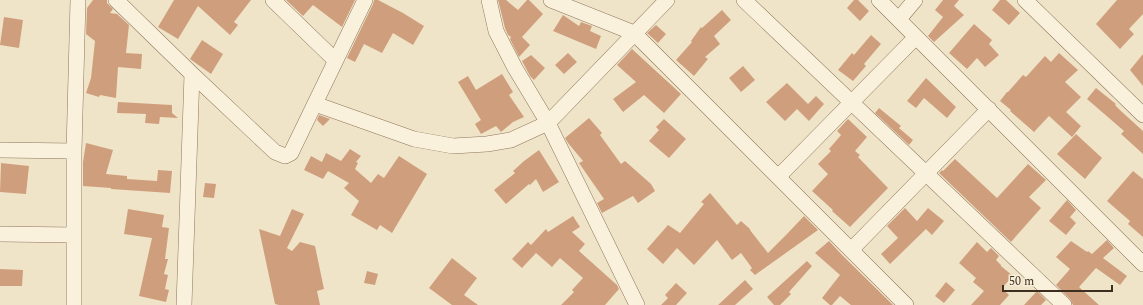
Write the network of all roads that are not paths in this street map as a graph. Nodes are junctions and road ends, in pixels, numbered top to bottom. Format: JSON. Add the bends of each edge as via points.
{"nodes":[{"id":1,"x":78,"y":0,"type":"edge"},
{"id":2,"x":116,"y":0,"type":"edge"},
{"id":3,"x":365,"y":0,"type":"edge"},
{"id":4,"x":489,"y":0,"type":"edge"},
{"id":5,"x":551,"y":0,"type":"edge"},
{"id":6,"x":667,"y":0,"type":"edge"},
{"id":7,"x":744,"y":0,"type":"edge"},
{"id":8,"x":879,"y":0,"type":"edge"},
{"id":9,"x":915,"y":0,"type":"edge"},
{"id":10,"x":1025,"y":0,"type":"edge"},
{"id":11,"x":276,"y":1,"type":"edge"},
{"id":12,"x":899,"y":19,"type":"junction"},
{"id":13,"x":634,"y":33,"type":"junction"},
{"id":14,"x":916,"y":37,"type":"junction"},
{"id":15,"x":336,"y":60,"type":"junction"},
{"id":16,"x":192,"y":74,"type":"junction"},
{"id":17,"x":852,"y":103,"type":"junction"},
{"id":18,"x":315,"y":104,"type":"junction"},
{"id":19,"x":988,"y":109,"type":"junction"},
{"id":20,"x":1143,"y":115,"type":"edge"},
{"id":21,"x":548,"y":123,"type":"junction"},
{"id":22,"x":0,"y":150,"type":"edge"},
{"id":23,"x":74,"y":151,"type":"junction"},
{"id":24,"x":926,"y":173,"type":"junction"},
{"id":25,"x":778,"y":177,"type":"junction"},
{"id":26,"x":0,"y":234,"type":"edge"},
{"id":27,"x":74,"y":235,"type":"junction"},
{"id":28,"x":851,"y":250,"type":"junction"},
{"id":29,"x":1143,"y":264,"type":"edge"},
{"id":30,"x":74,"y":305,"type":"edge"},
{"id":31,"x":184,"y":305,"type":"edge"},
{"id":32,"x":638,"y":305,"type":"edge"},
{"id":33,"x":906,"y":305,"type":"edge"},
{"id":34,"x":1064,"y":305,"type":"edge"}],
"edges":[{"from":1,"to":23,"type":"street"},
{"from":2,"to":16,"type":"street"},
{"from":3,"to":15,"type":"street"},
{"from":4,"to":21,"type":"street","via":[[496,31]]},
{"from":5,"to":13,"type":"street"},
{"from":6,"to":13,"type":"street"},
{"from":7,"to":17,"type":"street"},
{"from":8,"to":12,"type":"street"},
{"from":9,"to":12,"type":"street"},
{"from":10,"to":20,"type":"street"},
{"from":11,"to":15,"type":"street"},
{"from":12,"to":14,"type":"street"},
{"from":13,"to":21,"type":"street"},
{"from":13,"to":25,"type":"street"},
{"from":14,"to":17,"type":"street"},
{"from":14,"to":19,"type":"street"},
{"from":15,"to":18,"type":"street"},
{"from":16,"to":18,"type":"street","via":[[275,152],[285,156],[291,153]]},
{"from":16,"to":31,"type":"street"},
{"from":17,"to":24,"type":"street"},
{"from":17,"to":25,"type":"street"},
{"from":18,"to":21,"type":"street","via":[[414,139],[453,146],[511,140]]},
{"from":19,"to":24,"type":"street"},
{"from":19,"to":29,"type":"street"},
{"from":21,"to":32,"type":"street"},
{"from":22,"to":23,"type":"street"},
{"from":23,"to":27,"type":"street"},
{"from":24,"to":28,"type":"street"},
{"from":24,"to":34,"type":"street"},
{"from":25,"to":28,"type":"street"},
{"from":26,"to":27,"type":"street"},
{"from":27,"to":30,"type":"street"},
{"from":28,"to":33,"type":"street"}]}
